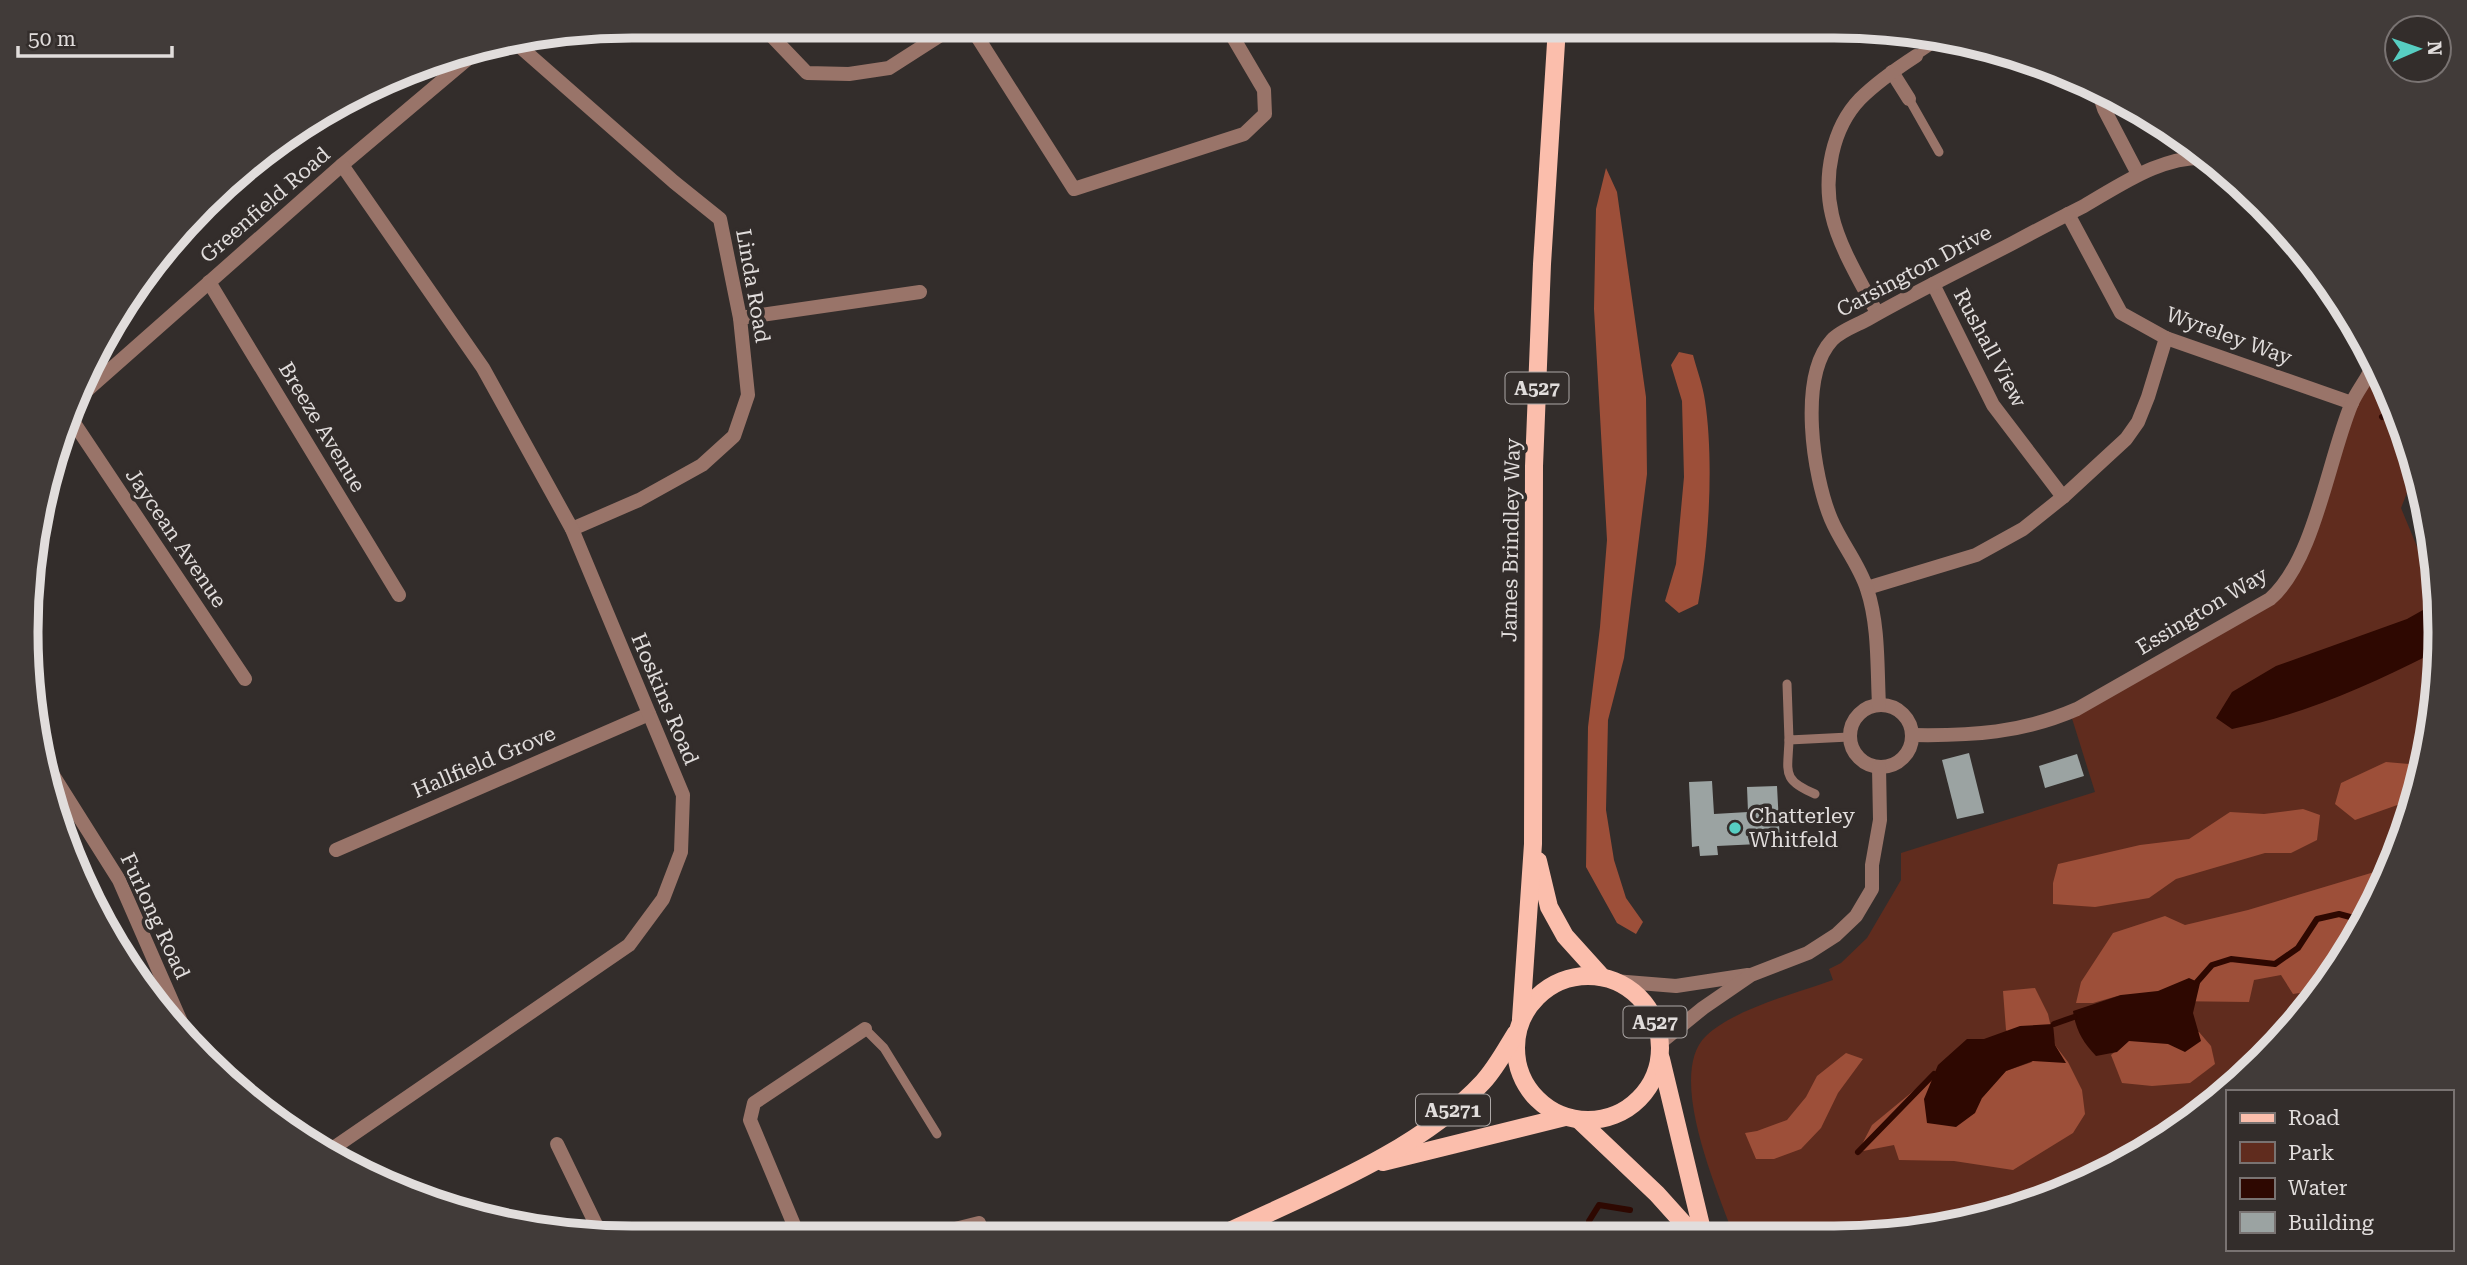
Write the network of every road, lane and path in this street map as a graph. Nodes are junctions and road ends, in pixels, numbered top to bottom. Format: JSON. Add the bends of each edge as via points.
{"nodes":[{"id":1,"x":773,"y":38,"type":"edge"},
{"id":2,"x":936,"y":38,"type":"edge"},
{"id":3,"x":978,"y":38,"type":"edge"},
{"id":4,"x":1234,"y":38,"type":"edge"},
{"id":5,"x":1556,"y":38,"type":"edge"},
{"id":6,"x":1930,"y":47,"type":"edge"},
{"id":7,"x":523,"y":49,"type":"edge"},
{"id":8,"x":1916,"y":56,"type":"joint"},
{"id":9,"x":462,"y":64,"type":"edge"},
{"id":10,"x":1892,"y":72,"type":"junction"},
{"id":11,"x":1909,"y":99,"type":"joint"},
{"id":12,"x":2102,"y":103,"type":"edge"},
{"id":13,"x":1939,"y":152,"type":"dead end"},
{"id":14,"x":2192,"y":158,"type":"edge"},
{"id":15,"x":342,"y":165,"type":"junction"},
{"id":16,"x":2138,"y":174,"type":"junction"},
{"id":17,"x":2068,"y":214,"type":"junction"},
{"id":18,"x":208,"y":282,"type":"junction"},
{"id":19,"x":1933,"y":285,"type":"junction"},
{"id":20,"x":920,"y":292,"type":"dead end"},
{"id":21,"x":1877,"y":313,"type":"junction"},
{"id":22,"x":740,"y":318,"type":"junction"},
{"id":23,"x":2166,"y":338,"type":"junction"},
{"id":24,"x":2368,"y":373,"type":"edge"},
{"id":25,"x":93,"y":385,"type":"edge"},
{"id":26,"x":2352,"y":403,"type":"junction"},
{"id":27,"x":76,"y":426,"type":"edge"},
{"id":28,"x":2063,"y":498,"type":"junction"},
{"id":29,"x":572,"y":529,"type":"junction"},
{"id":30,"x":1867,"y":588,"type":"junction"},
{"id":31,"x":399,"y":595,"type":"dead end"},
{"id":32,"x":246,"y":679,"type":"dead end"},
{"id":33,"x":1787,"y":684,"type":"dead end"},
{"id":34,"x":1879,"y":705,"type":"junction"},
{"id":35,"x":649,"y":713,"type":"junction"},
{"id":36,"x":1912,"y":735,"type":"junction"},
{"id":37,"x":1849,"y":737,"type":"junction"},
{"id":38,"x":1788,"y":740,"type":"junction"},
{"id":39,"x":1879,"y":768,"type":"junction"},
{"id":40,"x":59,"y":784,"type":"edge"},
{"id":41,"x":1815,"y":794,"type":"dead end"},
{"id":42,"x":1533,"y":844,"type":"junction"},
{"id":43,"x":335,"y":850,"type":"dead end"},
{"id":44,"x":1751,"y":975,"type":"junction"},
{"id":45,"x":1608,"y":979,"type":"junction"},
{"id":46,"x":177,"y":1014,"type":"edge"},
{"id":47,"x":1519,"y":1025,"type":"junction"},
{"id":48,"x":865,"y":1029,"type":"joint"},
{"id":49,"x":1660,"y":1049,"type":"junction"},
{"id":50,"x":1572,"y":1119,"type":"junction"},
{"id":51,"x":937,"y":1134,"type":"dead end"},
{"id":52,"x":557,"y":1144,"type":"dead end"},
{"id":53,"x":334,"y":1147,"type":"edge"},
{"id":54,"x":1367,"y":1166,"type":"junction"},
{"id":55,"x":979,"y":1223,"type":"dead end"},
{"id":56,"x":597,"y":1225,"type":"edge"},
{"id":57,"x":794,"y":1226,"type":"edge"},
{"id":58,"x":968,"y":1226,"type":"edge"},
{"id":59,"x":1240,"y":1226,"type":"edge"},
{"id":60,"x":1686,"y":1226,"type":"edge"},
{"id":61,"x":1701,"y":1226,"type":"edge"}],
"edges":[{"from":1,"to":2,"type":"street","via":[[807,73],[849,74],[889,68]]},
{"from":3,"to":4,"type":"street","via":[[1074,189],[1244,134],[1265,114],[1265,90]]},
{"from":5,"to":42,"type":"main road","name":"James Brindley Way","number":"A527","via":[[1534,466]]},
{"from":6,"to":8,"type":"lane"},
{"from":7,"to":22,"type":"street","name":"Linda Road","via":[[720,219]]},
{"from":8,"to":10,"type":"street"},
{"from":9,"to":15,"type":"street","name":"Greenfield Road"},
{"from":10,"to":11,"type":"street"},
{"from":10,"to":21,"type":"street","via":[[1859,101],[1844,123],[1832,150],[1829,180],[1832,216]]},
{"from":11,"to":13,"type":"lane"},
{"from":12,"to":16,"type":"street"},
{"from":14,"to":16,"type":"street","name":"Carsington Drive"},
{"from":15,"to":18,"type":"street","name":"Greenfield Road"},
{"from":15,"to":29,"type":"street","name":"Hoskins Road","via":[[483,368]]},
{"from":16,"to":17,"type":"street","name":"Carsington Drive"},
{"from":17,"to":19,"type":"street","name":"Carsington Drive"},
{"from":17,"to":23,"type":"street","name":"Wyreley Way","via":[[2121,313]]},
{"from":18,"to":25,"type":"street","name":"Greenfield Road"},
{"from":18,"to":31,"type":"street","name":"Breeze Avenue"},
{"from":19,"to":21,"type":"street","name":"Carsington Drive"},
{"from":19,"to":28,"type":"street","name":"Rushall View","via":[[1993,405]]},
{"from":20,"to":22,"type":"street"},
{"from":21,"to":30,"type":"street","name":"Carsington Drive","via":[[1833,338],[1817,365],[1812,394],[1817,479],[1831,520]]},
{"from":22,"to":29,"type":"street","name":"Linda Road","via":[[748,395],[734,436],[702,465],[639,500]]},
{"from":23,"to":26,"type":"street","name":"Wyreley Way"},
{"from":23,"to":28,"type":"street","via":[[2138,422]]},
{"from":24,"to":26,"type":"street","name":"Essington Way"},
{"from":26,"to":36,"type":"street","name":"Essington Way","via":[[2294,570],[2270,599],[2055,718],[2003,731]]},
{"from":27,"to":32,"type":"street","name":"Jaycean Avenue"},
{"from":28,"to":30,"type":"street","via":[[1976,555]]},
{"from":29,"to":35,"type":"street","name":"Hoskins Road"},
{"from":30,"to":34,"type":"street","name":"Carsington Drive"},
{"from":33,"to":38,"type":"lane"},
{"from":34,"to":36,"type":"street","via":[[1894,707],[1904,715]]},
{"from":34,"to":37,"type":"street","via":[[1858,715]]},
{"from":35,"to":43,"type":"street","name":"Hallfield Grove"},
{"from":35,"to":53,"type":"street","name":"Hoskins Road","via":[[683,794],[681,852],[663,899],[629,945]]},
{"from":36,"to":39,"type":"street","via":[[1902,760]]},
{"from":37,"to":38,"type":"lane"},
{"from":37,"to":39,"type":"street","via":[[1857,757]]},
{"from":38,"to":41,"type":"lane","via":[[1788,775],[1798,787]]},
{"from":39,"to":44,"type":"street","via":[[1880,820],[1872,888],[1856,916],[1808,953]]},
{"from":40,"to":46,"type":"street","name":"Furlong Road","via":[[119,880]]},
{"from":42,"to":45,"type":"main road","name":"James Brindley Way","number":"A527","via":[[1549,907],[1564,936]]},
{"from":42,"to":47,"type":"main road","name":"James Brindley Way","number":"A527"},
{"from":44,"to":45,"type":"street","via":[[1676,986]]},
{"from":44,"to":49,"type":"street","via":[[1703,1008]]},
{"from":45,"to":47,"type":"main road","via":[[1581,976],[1558,982],[1534,999]]},
{"from":45,"to":49,"type":"main road","number":"A527","via":[[1636,994],[1652,1014]]},
{"from":47,"to":50,"type":"main road","number":"A527","via":[[1516,1050],[1520,1074],[1533,1096],[1552,1112]]},
{"from":47,"to":54,"type":"main road","number":"A5271","via":[[1485,1081],[1446,1117]]},
{"from":48,"to":51,"type":"lane","via":[[884,1048]]},
{"from":48,"to":57,"type":"street","via":[[754,1102],[750,1120]]},
{"from":49,"to":50,"type":"main road","number":"A527","via":[[1656,1073],[1632,1106],[1608,1118]]},
{"from":49,"to":61,"type":"main road","number":"A527"},
{"from":50,"to":54,"type":"main road","number":"A5271"},
{"from":50,"to":60,"type":"main road","number":"A527"},
{"from":52,"to":56,"type":"street"},
{"from":54,"to":59,"type":"main road","number":"A5271"},
{"from":55,"to":58,"type":"street"}]}
